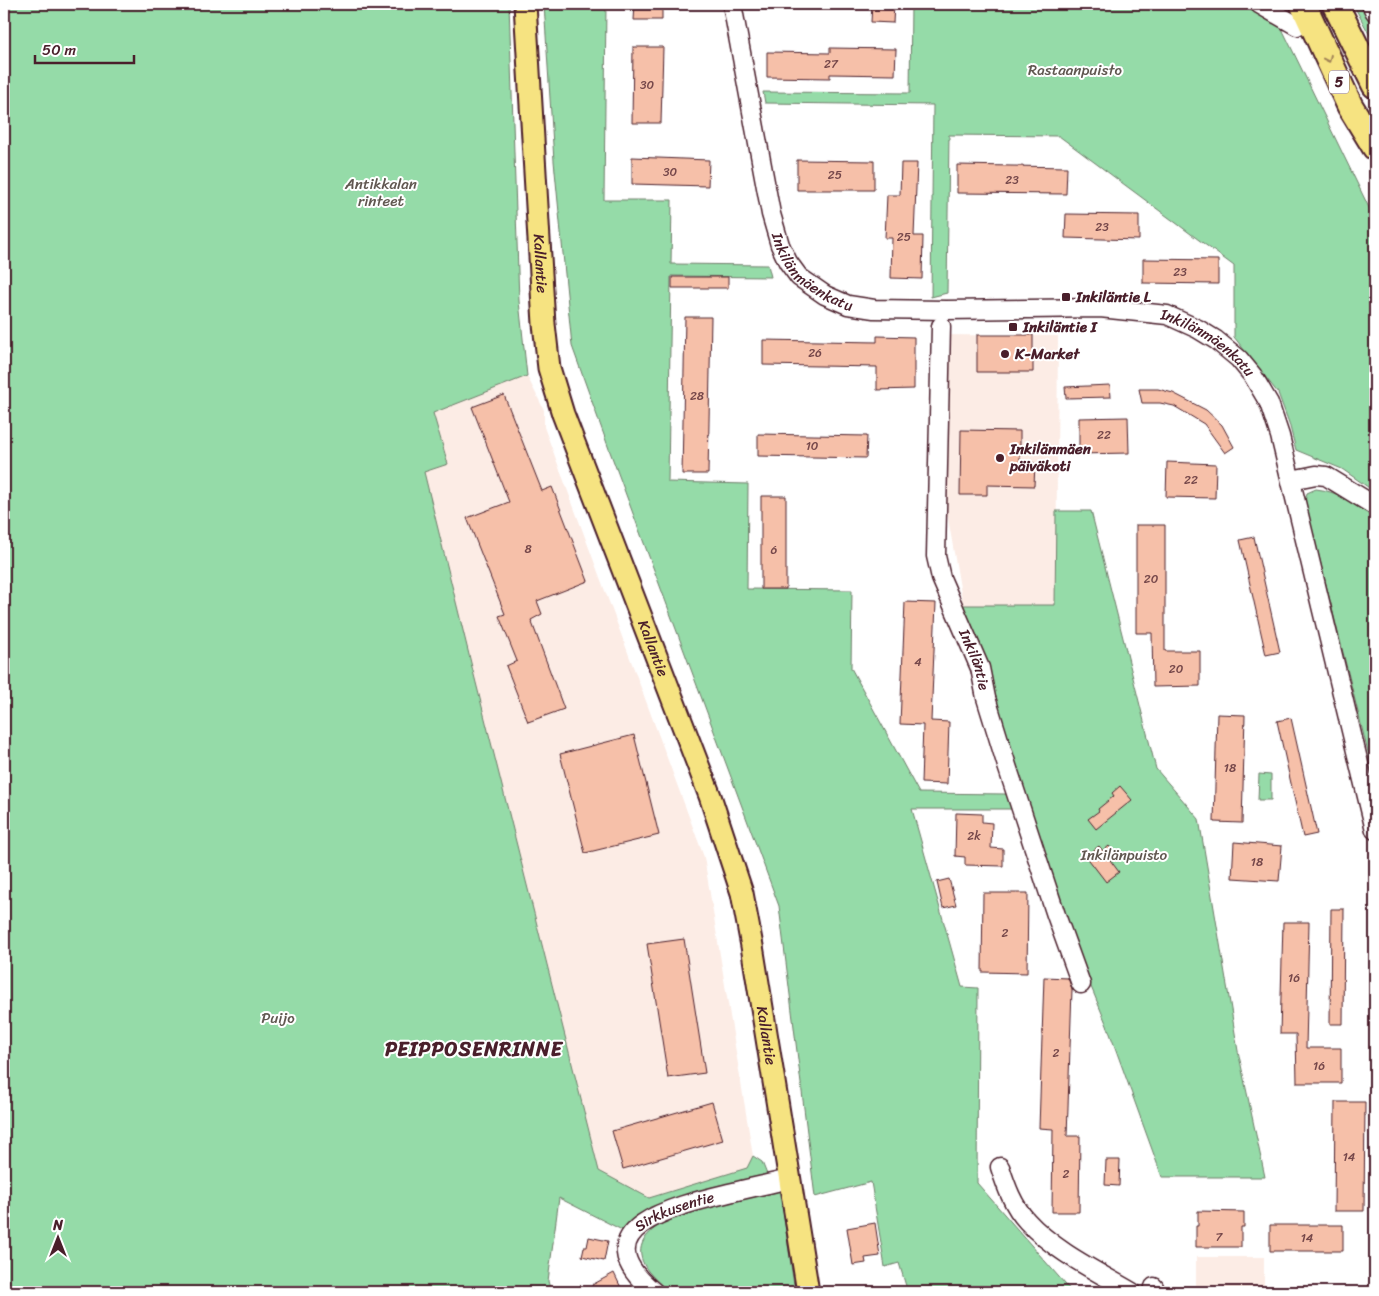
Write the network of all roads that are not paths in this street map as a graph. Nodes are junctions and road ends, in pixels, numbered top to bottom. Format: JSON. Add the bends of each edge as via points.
{"nodes":[{"id":1,"x":525,"y":4,"type":"edge"},
{"id":2,"x":732,"y":4,"type":"edge"},
{"id":3,"x":1259,"y":4,"type":"edge"},
{"id":4,"x":1335,"y":4,"type":"edge"},
{"id":5,"x":1371,"y":4,"type":"edge"},
{"id":6,"x":1375,"y":12,"type":"edge"},
{"id":7,"x":1300,"y":15,"type":"edge"},
{"id":8,"x":1375,"y":85,"type":"edge"},
{"id":9,"x":1375,"y":147,"type":"edge"},
{"id":10,"x":941,"y":326,"type":"dead end"},
{"id":11,"x":1291,"y":480,"type":"junction"},
{"id":12,"x":1375,"y":506,"type":"edge"},
{"id":13,"x":1375,"y":830,"type":"edge"},
{"id":14,"x":1081,"y":984,"type":"dead end"},
{"id":15,"x":1000,"y":1167,"type":"dead end"},
{"id":16,"x":789,"y":1179,"type":"junction"},
{"id":17,"x":654,"y":1292,"type":"edge"},
{"id":18,"x":808,"y":1292,"type":"edge"},
{"id":19,"x":1132,"y":1292,"type":"edge"}],
"edges":[{"from":1,"to":16,"type":"main road","name":"Kallantie","via":[[549,368],[563,414],[710,796],[742,893]]},
{"from":2,"to":11,"type":"street","name":"Inkilänmäenkatu","via":[[771,214],[780,245],[799,277],[825,295],[848,305],[874,309],[1100,308],[1167,315],[1216,340],[1253,376],[1270,403]]},
{"from":3,"to":7,"type":"street"},
{"from":4,"to":8,"type":"highway","number":"5"},
{"from":5,"to":6,"type":"street"},
{"from":7,"to":9,"type":"highway","number":"5","one_way":true},
{"from":10,"to":14,"type":"street","name":"Inkiläntie","via":[[936,556],[941,578],[980,668],[1007,766]]},
{"from":11,"to":12,"type":"street","via":[[1326,476]]},
{"from":11,"to":13,"type":"street","name":"Inkilänmäenkatu"},
{"from":15,"to":19,"type":"street","via":[[1012,1198],[1027,1221],[1064,1251]]},
{"from":16,"to":17,"type":"street","name":"Sirkkusentie","via":[[688,1203],[639,1225],[627,1242],[628,1262],[633,1273]]},
{"from":16,"to":18,"type":"main road","name":"Kallantie"}]}
